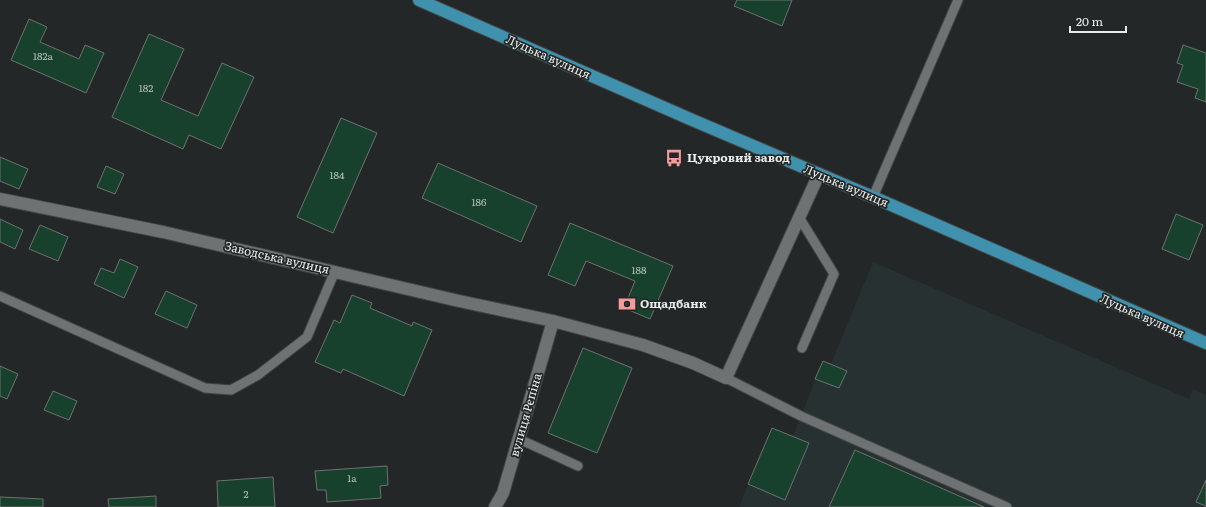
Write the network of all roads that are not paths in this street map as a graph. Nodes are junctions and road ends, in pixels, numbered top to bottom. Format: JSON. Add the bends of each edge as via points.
{"nodes":[{"id":1,"x":419,"y":0,"type":"edge"},
{"id":2,"x":958,"y":0,"type":"edge"},
{"id":3,"x":819,"y":174,"type":"junction"},
{"id":4,"x":873,"y":197,"type":"junction"},
{"id":5,"x":0,"y":199,"type":"edge"},
{"id":6,"x":799,"y":217,"type":"junction"},
{"id":7,"x":335,"y":271,"type":"junction"},
{"id":8,"x":0,"y":296,"type":"edge"},
{"id":9,"x":553,"y":322,"type":"junction"},
{"id":10,"x":1206,"y":343,"type":"edge"},
{"id":11,"x":802,"y":348,"type":"dead end"},
{"id":12,"x":726,"y":378,"type":"junction"},
{"id":13,"x":518,"y":439,"type":"junction"},
{"id":14,"x":578,"y":466,"type":"dead end"},
{"id":15,"x":495,"y":507,"type":"edge"},
{"id":16,"x":1007,"y":507,"type":"edge"}],
"edges":[{"from":1,"to":3,"type":"main road","name":"Луцька вулиця"},
{"from":2,"to":4,"type":"lane"},
{"from":3,"to":4,"type":"main road","name":"Луцька вулиця"},
{"from":3,"to":6,"type":"street"},
{"from":4,"to":10,"type":"main road","name":"Луцька вулиця"},
{"from":5,"to":7,"type":"street","name":"Заводська вулиця"},
{"from":6,"to":11,"type":"lane","via":[[834,274]]},
{"from":6,"to":12,"type":"street"},
{"from":7,"to":8,"type":"lane","via":[[307,337],[258,375],[231,390],[205,388]]},
{"from":7,"to":9,"type":"street","name":"Заводська вулиця"},
{"from":9,"to":12,"type":"street","name":"Заводська вулиця","via":[[643,345]]},
{"from":9,"to":13,"type":"street","name":"вулиця Рєпіна"},
{"from":12,"to":16,"type":"lane","via":[[801,416]]},
{"from":13,"to":14,"type":"lane"},
{"from":13,"to":15,"type":"street","name":"вулиця Рєпіна","via":[[503,493]]}]}
